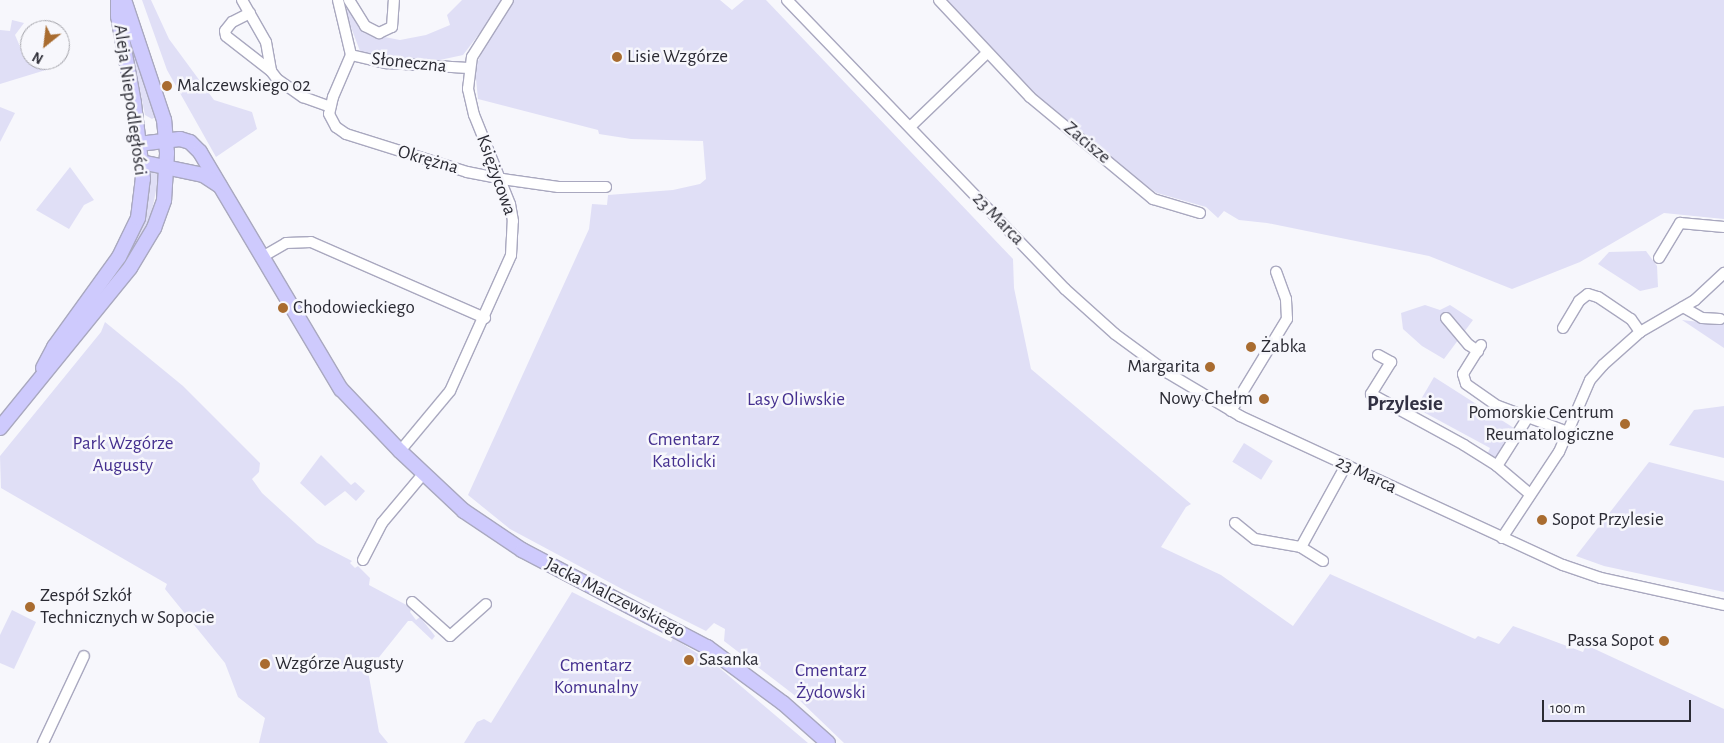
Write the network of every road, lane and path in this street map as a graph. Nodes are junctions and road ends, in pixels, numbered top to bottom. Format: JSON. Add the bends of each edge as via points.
{"nodes":[{"id":1,"x":118,"y":0,"type":"edge"},
{"id":2,"x":124,"y":0,"type":"edge"},
{"id":3,"x":242,"y":0,"type":"edge"},
{"id":4,"x":338,"y":0,"type":"edge"},
{"id":5,"x":349,"y":0,"type":"edge"},
{"id":6,"x":394,"y":0,"type":"edge"},
{"id":7,"x":508,"y":0,"type":"edge"},
{"id":8,"x":787,"y":0,"type":"edge"},
{"id":9,"x":939,"y":0,"type":"edge"},
{"id":10,"x":250,"y":13,"type":"junction"},
{"id":11,"x":987,"y":53,"type":"junction"},
{"id":12,"x":351,"y":55,"type":"junction"},
{"id":13,"x":468,"y":68,"type":"junction"},
{"id":14,"x":272,"y":71,"type":"junction"},
{"id":15,"x":330,"y":107,"type":"junction"},
{"id":16,"x":910,"y":127,"type":"junction"},
{"id":17,"x":166,"y":139,"type":"junction"},
{"id":18,"x":139,"y":144,"type":"junction"},
{"id":19,"x":141,"y":162,"type":"junction"},
{"id":20,"x":166,"y":169,"type":"junction"},
{"id":21,"x":183,"y":172,"type":"junction"},
{"id":22,"x":502,"y":179,"type":"junction"},
{"id":23,"x":220,"y":187,"type":"junction"},
{"id":24,"x":606,"y":187,"type":"dead end"},
{"id":25,"x":165,"y":191,"type":"junction"},
{"id":26,"x":1200,"y":212,"type":"dead end"},
{"id":27,"x":1724,"y":227,"type":"edge"},
{"id":28,"x":262,"y":257,"type":"junction"},
{"id":29,"x":1659,"y":258,"type":"dead end"},
{"id":30,"x":1276,"y":272,"type":"dead end"},
{"id":31,"x":1724,"y":273,"type":"edge"},
{"id":32,"x":1683,"y":307,"type":"junction"},
{"id":33,"x":484,"y":318,"type":"junction"},
{"id":34,"x":1446,"y":318,"type":"dead end"},
{"id":35,"x":1720,"y":319,"type":"dead end"},
{"id":36,"x":1563,"y":328,"type":"dead end"},
{"id":37,"x":1640,"y":332,"type":"junction"},
{"id":38,"x":1378,"y":355,"type":"dead end"},
{"id":39,"x":37,"y":380,"type":"junction"},
{"id":40,"x":1231,"y":411,"type":"junction"},
{"id":41,"x":1528,"y":417,"type":"junction"},
{"id":42,"x":1,"y":425,"type":"edge"},
{"id":43,"x":1568,"y":432,"type":"junction"},
{"id":44,"x":400,"y":451,"type":"junction"},
{"id":45,"x":1346,"y":465,"type":"junction"},
{"id":46,"x":1497,"y":466,"type":"junction"},
{"id":47,"x":424,"y":473,"type":"junction"},
{"id":48,"x":1530,"y":494,"type":"junction"},
{"id":49,"x":1234,"y":523,"type":"dead end"},
{"id":50,"x":1502,"y":538,"type":"junction"},
{"id":51,"x":1302,"y":547,"type":"junction"},
{"id":52,"x":363,"y":560,"type":"dead end"},
{"id":53,"x":1323,"y":562,"type":"dead end"},
{"id":54,"x":412,"y":602,"type":"dead end"},
{"id":55,"x":486,"y":604,"type":"dead end"},
{"id":56,"x":1724,"y":605,"type":"edge"},
{"id":57,"x":84,"y":656,"type":"dead end"},
{"id":58,"x":43,"y":743,"type":"edge"},
{"id":59,"x":828,"y":743,"type":"edge"}],
"edges":[{"from":1,"to":18,"type":"main road","name":"Aleja Niepodległości"},
{"from":2,"to":17,"type":"main road","name":"Aleja Niepodległości","via":[[154,84]]},
{"from":3,"to":10,"type":"street"},
{"from":4,"to":12,"type":"street"},
{"from":5,"to":6,"type":"street","via":[[365,26],[379,33],[392,27]]},
{"from":7,"to":13,"type":"street"},
{"from":8,"to":16,"type":"street","name":"23 Marca"},
{"from":9,"to":11,"type":"street","name":"Zacisze"},
{"from":10,"to":14,"type":"street","via":[[266,42]]},
{"from":10,"to":14,"type":"street","via":[[232,22],[225,31],[226,36]]},
{"from":11,"to":16,"type":"street"},
{"from":11,"to":26,"type":"street","name":"Zacisze","via":[[1030,97],[1153,199]]},
{"from":12,"to":13,"type":"street","name":"Słoneczna","via":[[387,62]]},
{"from":12,"to":15,"type":"street"},
{"from":13,"to":22,"type":"street","name":"Księżycowa","via":[[469,101]]},
{"from":14,"to":15,"type":"street","via":[[293,92]]},
{"from":15,"to":22,"type":"street","name":"Okrężna","via":[[331,120],[346,134],[466,172]]},
{"from":16,"to":40,"type":"street","name":"23 Marca","via":[[1085,308],[1168,373]]},
{"from":17,"to":18,"type":"main road","name":"Jacka Malczewskiego"},
{"from":17,"to":20,"type":"main road","name":"Aleja Niepodległości"},
{"from":17,"to":23,"type":"main road","name":"Jacka Malczewskiego","via":[[190,142],[208,162]]},
{"from":18,"to":19,"type":"main road","name":"Aleja Niepodległości"},
{"from":19,"to":20,"type":"main road"},
{"from":19,"to":39,"type":"main road","name":"Aleja Niepodległości","via":[[141,202],[131,235],[111,270],[54,347]]},
{"from":20,"to":21,"type":"main road","name":"Aleja Niepodległości"},
{"from":20,"to":25,"type":"main road","name":"Aleja Niepodległości"},
{"from":21,"to":23,"type":"main road","name":"Jacka Malczewskiego","via":[[203,174]]},
{"from":21,"to":25,"type":"main road"},
{"from":22,"to":24,"type":"street","name":"Okrężna","via":[[558,187]]},
{"from":22,"to":33,"type":"street","name":"Księżycowa","via":[[510,204],[514,238],[506,272]]},
{"from":23,"to":28,"type":"main road","name":"Jacka Malczewskiego"},
{"from":25,"to":39,"type":"main road","name":"Aleja Niepodległości","via":[[154,228],[130,268],[64,353]]},
{"from":27,"to":29,"type":"street","via":[[1680,223]]},
{"from":28,"to":33,"type":"street","via":[[286,243],[311,242]]},
{"from":28,"to":44,"type":"main road","name":"Jacka Malczewskiego","via":[[341,389]]},
{"from":30,"to":40,"type":"street","via":[[1286,298],[1287,319]]},
{"from":31,"to":32,"type":"street","via":[[1712,287]]},
{"from":32,"to":35,"type":"street","via":[[1702,318]]},
{"from":32,"to":37,"type":"street"},
{"from":33,"to":44,"type":"street","name":"Księżycowa","via":[[443,404]]},
{"from":34,"to":41,"type":"street","via":[[1469,345],[1480,348],[1463,374],[1466,384],[1498,406]]},
{"from":36,"to":37,"type":"street","via":[[1579,301],[1588,294],[1631,319]]},
{"from":37,"to":43,"type":"street","via":[[1613,353],[1590,380]]},
{"from":38,"to":46,"type":"street","via":[[1391,362],[1371,394]]},
{"from":39,"to":42,"type":"main road","name":"Aleja Niepodległości"},
{"from":40,"to":45,"type":"street","name":"23 Marca"},
{"from":41,"to":43,"type":"street"},
{"from":41,"to":46,"type":"street"},
{"from":43,"to":48,"type":"street","via":[[1559,452]]},
{"from":44,"to":47,"type":"main road","name":"Jacka Malczewskiego"},
{"from":45,"to":50,"type":"street","name":"23 Marca"},
{"from":45,"to":51,"type":"street"},
{"from":46,"to":48,"type":"street"},
{"from":47,"to":52,"type":"street","via":[[382,523]]},
{"from":47,"to":59,"type":"main road","name":"Jacka Malczewskiego","via":[[494,533],[718,654],[783,702]]},
{"from":48,"to":50,"type":"street"},
{"from":49,"to":51,"type":"street","via":[[1255,540]]},
{"from":50,"to":56,"type":"street","name":"23 Marca","via":[[1580,572]]},
{"from":51,"to":53,"type":"street"},
{"from":54,"to":55,"type":"street","via":[[450,636]]},
{"from":57,"to":58,"type":"street"}]}
